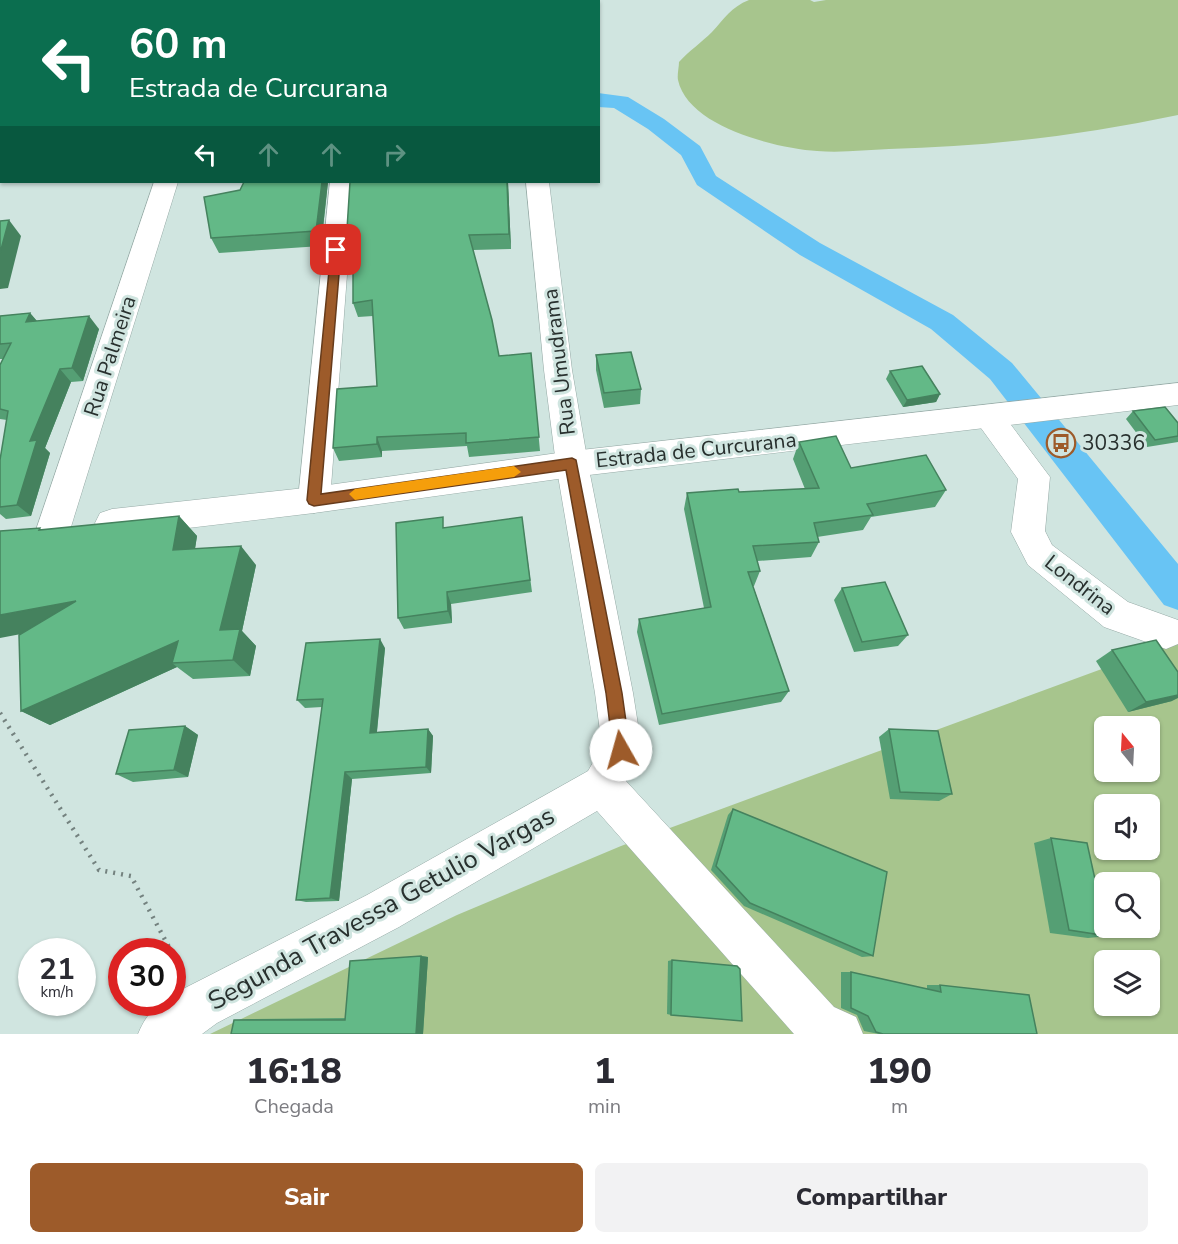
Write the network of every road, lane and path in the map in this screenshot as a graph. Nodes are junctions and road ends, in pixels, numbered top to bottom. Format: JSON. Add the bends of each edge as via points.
{"nodes":[{"id":1,"x":166,"y":183,"type":"edge"},
{"id":2,"x":342,"y":183,"type":"edge"},
{"id":3,"x":537,"y":183,"type":"edge"},
{"id":4,"x":1178,"y":394,"type":"edge"},
{"id":5,"x":997,"y":416,"type":"junction"},
{"id":6,"x":572,"y":464,"type":"junction"},
{"id":7,"x":314,"y":500,"type":"junction"},
{"id":8,"x":39,"y":532,"type":"joint"},
{"id":9,"x":1166,"y":632,"type":"dead end"},
{"id":10,"x":0,"y":713,"type":"edge"},
{"id":11,"x":602,"y":785,"type":"junction"},
{"id":12,"x":164,"y":938,"type":"edge"},
{"id":13,"x":162,"y":1034,"type":"edge"},
{"id":14,"x":840,"y":1034,"type":"edge"}],
"edges":[{"from":1,"to":8,"type":"street","name":"Rua Palmeira"},
{"from":2,"to":7,"type":"street"},
{"from":3,"to":6,"type":"street","name":"Rua Umudrama"},
{"from":4,"to":5,"type":"street","name":"Estrada de Curcurana"},
{"from":5,"to":6,"type":"street","name":"Estrada de Curcurana"},
{"from":5,"to":9,"type":"street","name":"Londrina","via":[[1034,477],[1028,532],[1040,555],[1117,615]]},
{"from":6,"to":7,"type":"street","name":"Estrada de Curcurana"},
{"from":6,"to":11,"type":"street","name":"Rua Umudrama","via":[[621,750]]},
{"from":7,"to":8,"type":"street","name":"Estrada de Curcurana"},
{"from":10,"to":12,"type":"path","via":[[99,870],[131,876]]},
{"from":11,"to":13,"type":"street","name":"Segunda Travessa Getulio Vargas","via":[[383,911],[200,1006]]},
{"from":11,"to":14,"type":"street","via":[[817,1024]]}]}
